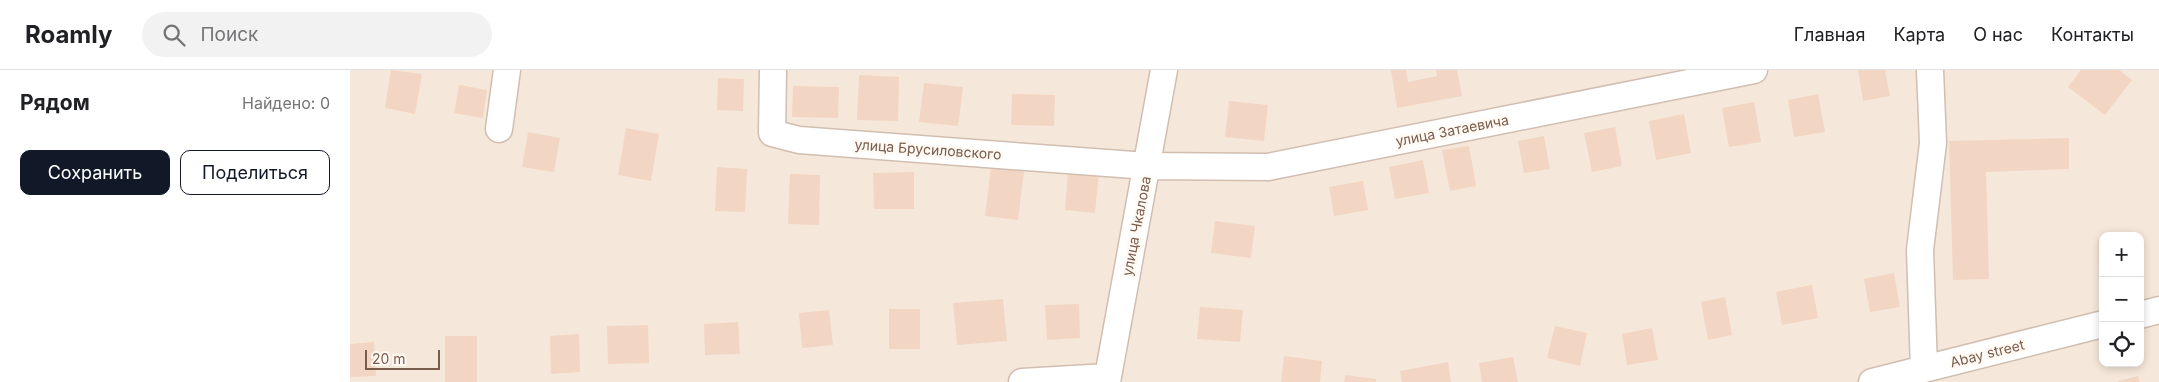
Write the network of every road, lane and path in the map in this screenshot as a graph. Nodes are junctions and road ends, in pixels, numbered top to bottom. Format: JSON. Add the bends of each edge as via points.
{"nodes":[{"id":1,"x":506,"y":70,"type":"edge"},
{"id":2,"x":773,"y":70,"type":"edge"},
{"id":3,"x":1164,"y":70,"type":"edge"},
{"id":4,"x":1754,"y":70,"type":"edge"},
{"id":5,"x":1930,"y":70,"type":"edge"},
{"id":6,"x":499,"y":129,"type":"dead end"},
{"id":7,"x":1147,"y":166,"type":"junction"},
{"id":8,"x":2159,"y":310,"type":"edge"},
{"id":9,"x":2144,"y":314,"type":"edge"},
{"id":10,"x":2099,"y":325,"type":"edge"},
{"id":11,"x":1924,"y":369,"type":"junction"},
{"id":12,"x":1107,"y":379,"type":"edge"},
{"id":13,"x":1022,"y":382,"type":"edge"},
{"id":14,"x":1872,"y":382,"type":"edge"}],
"edges":[{"from":1,"to":6,"type":"street"},
{"from":2,"to":7,"type":"street","name":"улица Брусиловского","via":[[772,133],[799,140]]},
{"from":3,"to":7,"type":"street","name":"улица Чкалова"},
{"from":4,"to":7,"type":"street","name":"улица Затаевича","via":[[1268,167]]},
{"from":5,"to":11,"type":"street","via":[[1933,143],[1920,250]]},
{"from":7,"to":12,"type":"street","name":"улица Чкалова"},
{"from":8,"to":9,"type":"street"},
{"from":10,"to":11,"type":"street","name":"Abay street"},
{"from":11,"to":14,"type":"street","name":"Abay street"},
{"from":12,"to":13,"type":"street"}]}
